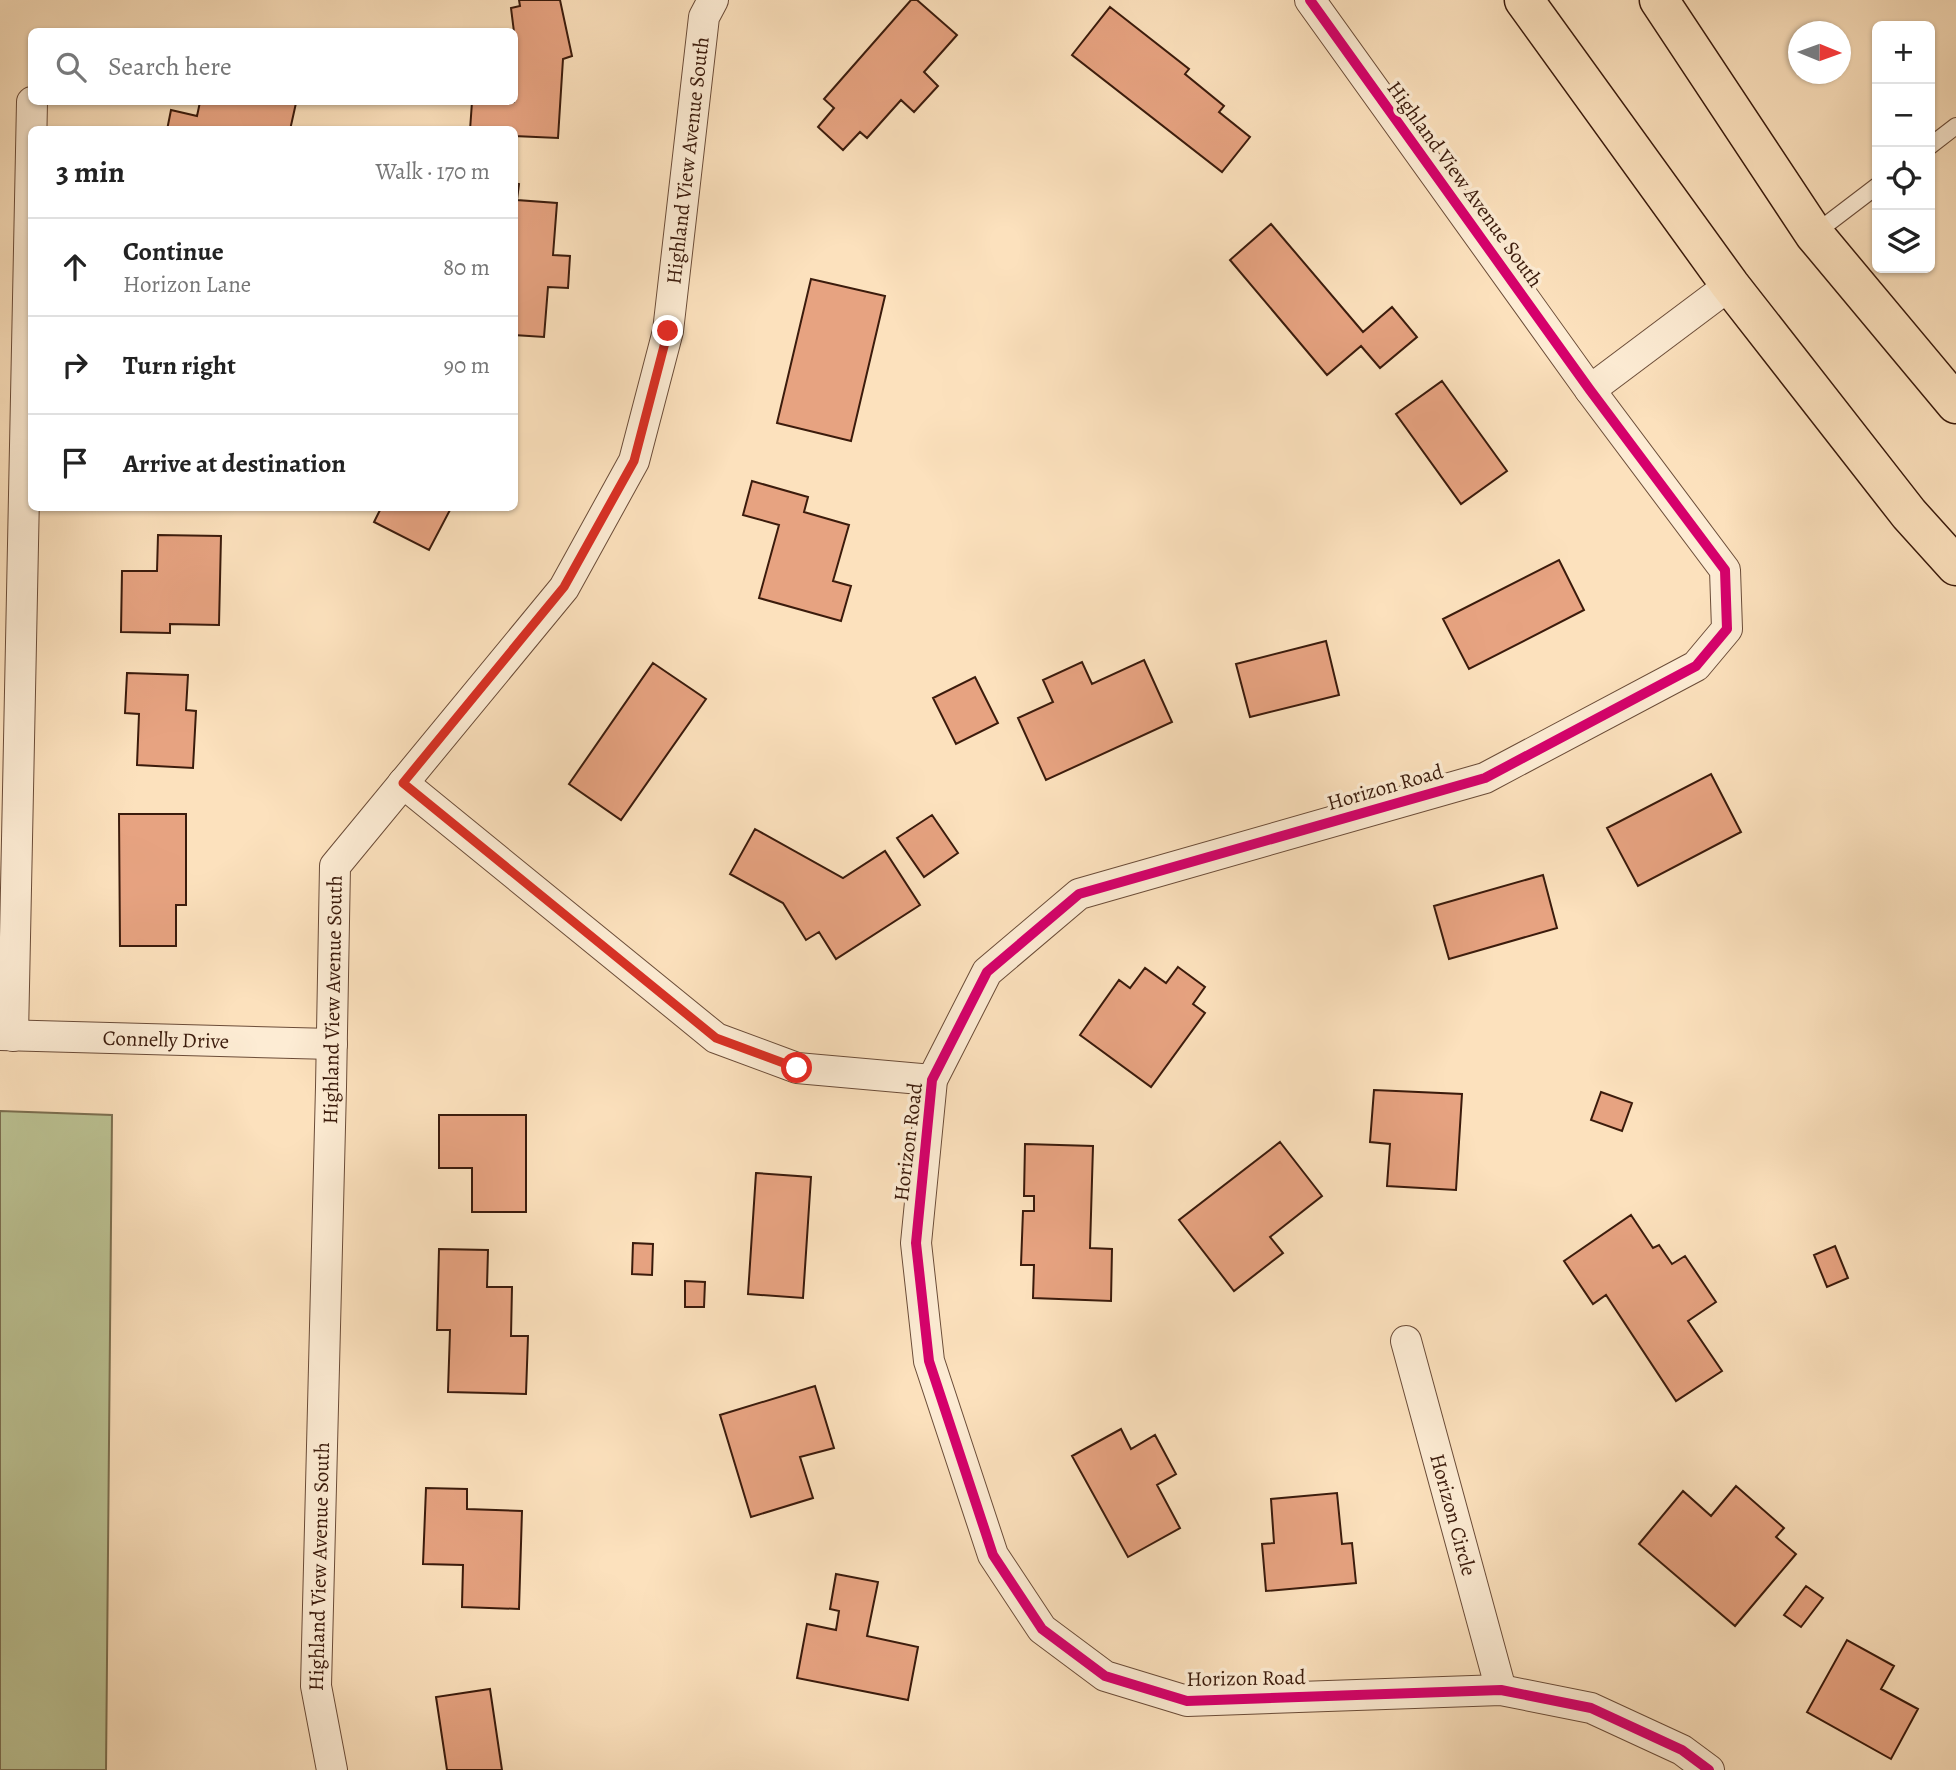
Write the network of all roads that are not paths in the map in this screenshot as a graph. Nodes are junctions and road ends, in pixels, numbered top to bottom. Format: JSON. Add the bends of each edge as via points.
{"nodes":[{"id":1,"x":713,"y":0,"type":"edge"},
{"id":2,"x":1310,"y":0,"type":"edge"},
{"id":3,"x":1524,"y":0,"type":"edge"},
{"id":4,"x":1659,"y":0,"type":"edge"},
{"id":5,"x":32,"y":105,"type":"edge"},
{"id":6,"x":31,"y":126,"type":"edge"},
{"id":7,"x":1956,"y":126,"type":"edge"},
{"id":8,"x":1935,"y":142,"type":"edge"},
{"id":9,"x":1872,"y":190,"type":"edge"},
{"id":10,"x":1814,"y":234,"type":"junction"},
{"id":11,"x":28,"y":246,"type":"edge"},
{"id":12,"x":1730,"y":285,"type":"junction"},
{"id":13,"x":1590,"y":390,"type":"junction"},
{"id":14,"x":1956,"y":404,"type":"edge"},
{"id":15,"x":1956,"y":566,"type":"edge"},
{"id":16,"x":403,"y":783,"type":"junction"},
{"id":17,"x":6,"y":1035,"type":"edge"},
{"id":18,"x":332,"y":1044,"type":"junction"},
{"id":19,"x":932,"y":1080,"type":"junction"},
{"id":20,"x":1406,"y":1341,"type":"dead end"},
{"id":21,"x":1501,"y":1690,"type":"junction"},
{"id":22,"x":332,"y":1770,"type":"edge"},
{"id":23,"x":1710,"y":1770,"type":"edge"}],
"edges":[{"from":1,"to":16,"type":"street","name":"Highland View Avenue South","via":[[705,17],[668,331],[634,461],[564,587]]},
{"from":2,"to":13,"type":"street","name":"Highland View Avenue South"},
{"from":3,"to":12,"type":"highway"},
{"from":4,"to":10,"type":"highway"},
{"from":5,"to":6,"type":"street"},
{"from":7,"to":8,"type":"lane"},
{"from":9,"to":10,"type":"lane"},
{"from":10,"to":14,"type":"highway"},
{"from":11,"to":17,"type":"street"},
{"from":12,"to":13,"type":"street"},
{"from":12,"to":15,"type":"highway","via":[[1909,514]]},
{"from":13,"to":19,"type":"street","name":"Horizon Road","via":[[1725,570],[1727,629],[1696,666],[1485,778],[1079,894],[987,972]]},
{"from":16,"to":18,"type":"street","name":"Highland View Avenue South","via":[[335,866]]},
{"from":16,"to":19,"type":"street","via":[[716,1038],[797,1068]]},
{"from":17,"to":18,"type":"street","name":"Connelly Drive"},
{"from":18,"to":22,"type":"street","name":"Highland View Avenue South","via":[[316,1686]]},
{"from":19,"to":21,"type":"street","name":"Horizon Road","via":[[916,1243],[929,1361],[993,1555],[1042,1629],[1105,1676],[1187,1701]]},
{"from":20,"to":21,"type":"street","name":"Horizon Circle"},
{"from":21,"to":23,"type":"street","name":"Horizon Road","via":[[1591,1708],[1682,1750]]}]}
